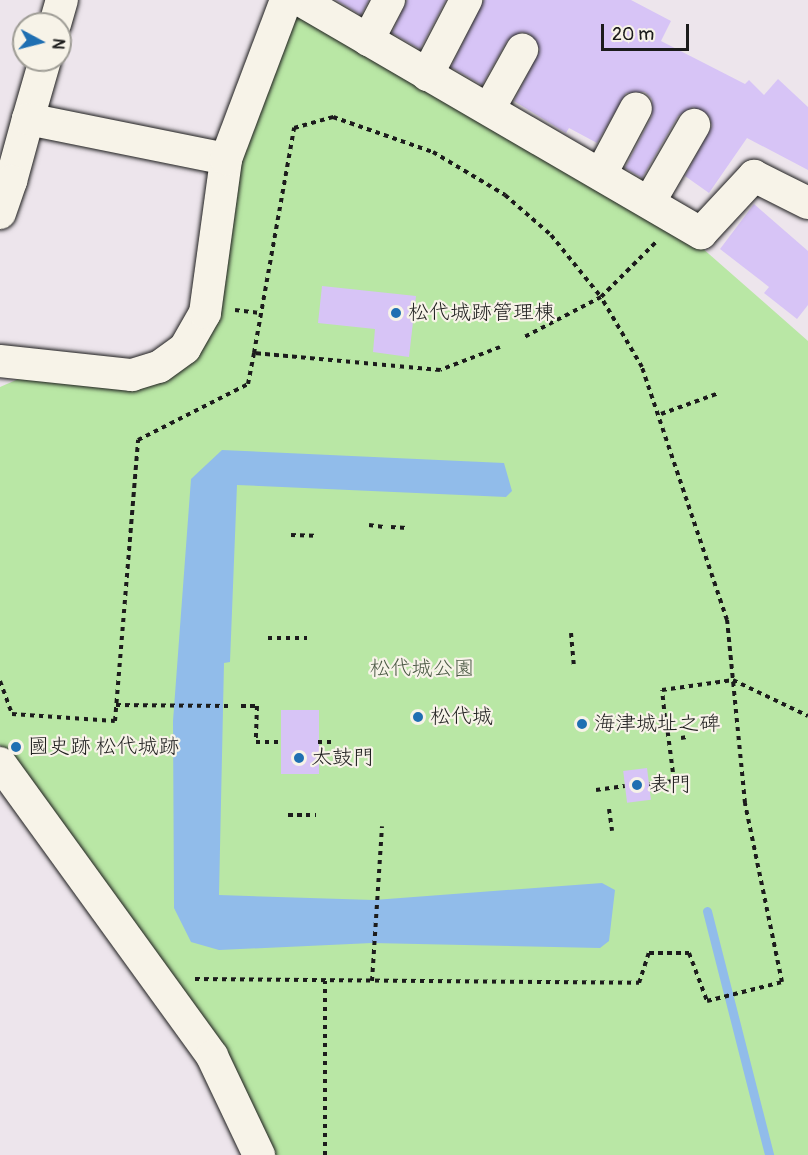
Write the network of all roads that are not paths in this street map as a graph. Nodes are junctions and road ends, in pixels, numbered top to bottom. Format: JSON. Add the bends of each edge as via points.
{"nodes":[{"id":1,"x":286,"y":0,"type":"edge"},
{"id":2,"x":300,"y":0,"type":"edge"},
{"id":3,"x":389,"y":0,"type":"edge"},
{"id":4,"x":466,"y":0,"type":"edge"},
{"id":5,"x":368,"y":40,"type":"junction"},
{"id":6,"x":522,"y":50,"type":"dead end"},
{"id":7,"x":42,"y":72,"type":"edge"},
{"id":8,"x":427,"y":75,"type":"junction"},
{"id":9,"x":636,"y":108,"type":"dead end"},
{"id":10,"x":489,"y":110,"type":"junction"},
{"id":11,"x":28,"y":120,"type":"junction"},
{"id":12,"x":694,"y":125,"type":"dead end"},
{"id":13,"x":226,"y":159,"type":"junction"},
{"id":14,"x":602,"y":172,"type":"junction"},
{"id":15,"x":6,"y":180,"type":"edge"},
{"id":16,"x":650,"y":201,"type":"junction"},
{"id":17,"x":808,"y":203,"type":"edge"},
{"id":18,"x":0,"y":213,"type":"edge"},
{"id":19,"x":0,"y":361,"type":"edge"},
{"id":20,"x":0,"y":763,"type":"edge"},
{"id":21,"x":259,"y":1155,"type":"edge"}],
"edges":[{"from":1,"to":13,"type":"street"},
{"from":2,"to":5,"type":"street"},
{"from":3,"to":5,"type":"street"},
{"from":4,"to":8,"type":"street"},
{"from":5,"to":8,"type":"street"},
{"from":6,"to":10,"type":"street"},
{"from":7,"to":11,"type":"street"},
{"from":8,"to":10,"type":"street"},
{"from":9,"to":14,"type":"street"},
{"from":10,"to":14,"type":"street"},
{"from":11,"to":13,"type":"street"},
{"from":11,"to":15,"type":"street"},
{"from":12,"to":16,"type":"street"},
{"from":13,"to":19,"type":"street","via":[[205,313],[185,348],[159,367],[132,375]]},
{"from":14,"to":16,"type":"street"},
{"from":15,"to":18,"type":"street"},
{"from":16,"to":17,"type":"street","via":[[701,232],[754,176]]},
{"from":20,"to":21,"type":"street","via":[[212,1056]]}]}
